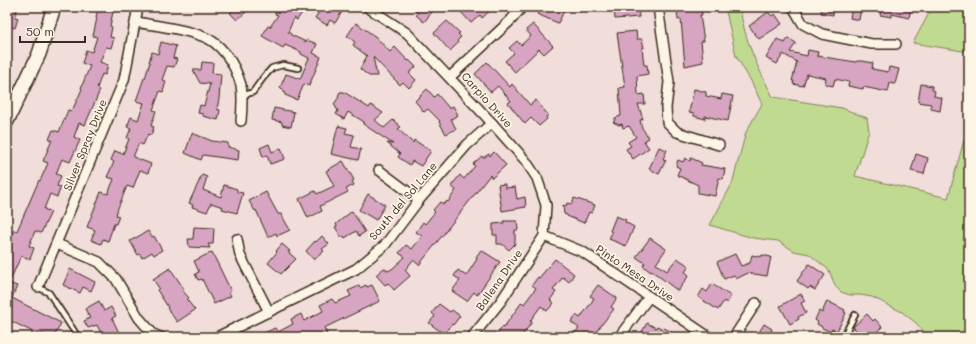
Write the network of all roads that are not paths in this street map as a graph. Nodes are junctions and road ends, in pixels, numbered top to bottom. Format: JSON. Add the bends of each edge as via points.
{"nodes":[{"id":1,"x":54,"y":7,"type":"edge"},
{"id":2,"x":138,"y":7,"type":"edge"},
{"id":3,"x":367,"y":7,"type":"edge"},
{"id":4,"x":522,"y":7,"type":"edge"},
{"id":5,"x":658,"y":7,"type":"edge"},
{"id":6,"x":793,"y":7,"type":"edge"},
{"id":7,"x":136,"y":22,"type":"junction"},
{"id":8,"x":896,"y":44,"type":"dead end"},
{"id":9,"x":298,"y":68,"type":"dead end"},
{"id":10,"x":450,"y":77,"type":"junction"},
{"id":11,"x":242,"y":96,"type":"junction"},
{"id":12,"x":241,"y":121,"type":"dead end"},
{"id":13,"x":7,"y":122,"type":"edge"},
{"id":14,"x":492,"y":123,"type":"junction"},
{"id":15,"x":719,"y":145,"type":"dead end"},
{"id":16,"x":379,"y":170,"type":"dead end"},
{"id":17,"x":419,"y":200,"type":"junction"},
{"id":18,"x":544,"y":236,"type":"junction"},
{"id":19,"x":237,"y":239,"type":"dead end"},
{"id":20,"x":57,"y":244,"type":"junction"},
{"id":21,"x":38,"y":287,"type":"joint"},
{"id":22,"x":650,"y":297,"type":"junction"},
{"id":23,"x":756,"y":303,"type":"dead end"},
{"id":24,"x":270,"y":312,"type":"junction"},
{"id":25,"x":855,"y":315,"type":"dead end"},
{"id":26,"x":78,"y":337,"type":"edge"},
{"id":27,"x":160,"y":337,"type":"edge"},
{"id":28,"x":217,"y":337,"type":"edge"},
{"id":29,"x":472,"y":337,"type":"edge"},
{"id":30,"x":619,"y":337,"type":"edge"},
{"id":31,"x":709,"y":337,"type":"edge"},
{"id":32,"x":734,"y":337,"type":"edge"},
{"id":33,"x":843,"y":337,"type":"edge"}],
"edges":[{"from":1,"to":13,"type":"main road","via":[[39,54]]},
{"from":2,"to":7,"type":"street","name":"Silver Spray Drive"},
{"from":3,"to":10,"type":"street","name":"Carpio Drive","via":[[407,33]]},
{"from":4,"to":10,"type":"street"},
{"from":5,"to":15,"type":"street","via":[[669,82],[667,122],[677,132]]},
{"from":6,"to":8,"type":"street","via":[[803,24],[822,34],[872,44]]},
{"from":7,"to":11,"type":"street","via":[[201,35],[216,44],[235,68]]},
{"from":7,"to":20,"type":"street","name":"Silver Spray Drive","via":[[124,80]]},
{"from":9,"to":11,"type":"lane","via":[[283,65],[272,68],[253,92]]},
{"from":10,"to":14,"type":"street","name":"Carpio Drive"},
{"from":11,"to":12,"type":"street"},
{"from":14,"to":17,"type":"street","name":"South del Sol Lane","via":[[467,145]]},
{"from":14,"to":18,"type":"street","name":"Carpio Drive","via":[[537,178],[546,205]]},
{"from":16,"to":17,"type":"street"},
{"from":17,"to":24,"type":"street","name":"South del Sol Lane","via":[[385,245],[356,269]]},
{"from":18,"to":22,"type":"street","name":"Pinto Mesa Drive","via":[[583,252]]},
{"from":18,"to":29,"type":"street","name":"Ballena Drive","via":[[501,301]]},
{"from":19,"to":24,"type":"street","via":[[240,255]]},
{"from":20,"to":21,"type":"street","name":"Silver Spray Drive"},
{"from":20,"to":27,"type":"street","via":[[99,262],[116,279],[139,318],[153,334]]},
{"from":21,"to":26,"type":"lane","via":[[49,293]]},
{"from":22,"to":30,"type":"street"},
{"from":22,"to":31,"type":"street","name":"Pinto Mesa Drive"},
{"from":23,"to":32,"type":"street"},
{"from":24,"to":28,"type":"street","name":"South del Sol Lane"},
{"from":25,"to":33,"type":"lane"}]}
